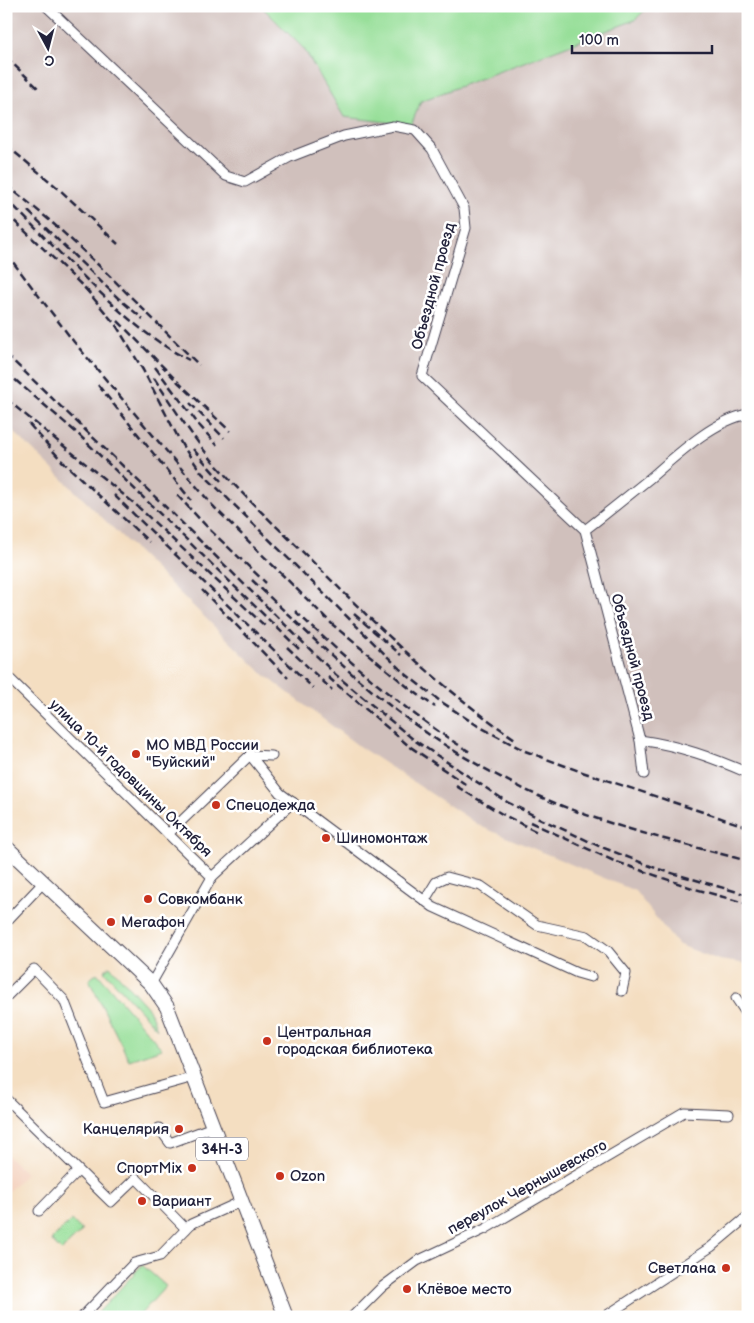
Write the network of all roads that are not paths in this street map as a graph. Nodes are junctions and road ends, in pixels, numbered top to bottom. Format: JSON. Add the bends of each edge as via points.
{"nodes":[{"id":1,"x":46,"y":6,"type":"edge"},
{"id":2,"x":748,"y":414,"type":"edge"},
{"id":3,"x":585,"y":530,"type":"junction"},
{"id":4,"x":6,"y":676,"type":"edge"},
{"id":5,"x":640,"y":740,"type":"junction"},
{"id":6,"x":250,"y":755,"type":"junction"},
{"id":7,"x":272,"y":756,"type":"dead end"},
{"id":8,"x":748,"y":773,"type":"edge"},
{"id":9,"x":644,"y":774,"type":"dead end"},
{"id":10,"x":293,"y":802,"type":"junction"},
{"id":11,"x":168,"y":834,"type":"junction"},
{"id":12,"x":6,"y":847,"type":"edge"},
{"id":13,"x":212,"y":877,"type":"junction"},
{"id":14,"x":43,"y":883,"type":"junction"},
{"id":15,"x":425,"y":900,"type":"junction"},
{"id":16,"x":7,"y":919,"type":"edge"},
{"id":17,"x":592,"y":977,"type":"dead end"},
{"id":18,"x":151,"y":984,"type":"junction"},
{"id":19,"x":622,"y":991,"type":"dead end"},
{"id":20,"x":6,"y":997,"type":"edge"},
{"id":21,"x":736,"y":998,"type":"dead end"},
{"id":22,"x":748,"y":1016,"type":"edge"},
{"id":23,"x":194,"y":1077,"type":"junction"},
{"id":24,"x":6,"y":1099,"type":"edge"},
{"id":25,"x":729,"y":1114,"type":"dead end"},
{"id":26,"x":213,"y":1127,"type":"junction"},
{"id":27,"x":159,"y":1128,"type":"dead end"},
{"id":28,"x":78,"y":1171,"type":"junction"},
{"id":29,"x":242,"y":1201,"type":"junction"},
{"id":30,"x":40,"y":1212,"type":"dead end"},
{"id":31,"x":748,"y":1216,"type":"edge"},
{"id":32,"x":186,"y":1229,"type":"junction"},
{"id":33,"x":82,"y":1317,"type":"edge"},
{"id":34,"x":286,"y":1317,"type":"edge"},
{"id":35,"x":352,"y":1317,"type":"edge"},
{"id":36,"x":604,"y":1317,"type":"edge"}],
"edges":[{"from":1,"to":3,"type":"street","name":"Объездной проезд","via":[[226,176],[245,182],[290,157],[344,136],[393,126],[415,130],[432,149],[464,208],[466,228],[422,376]]},
{"from":2,"to":3,"type":"street","via":[[696,438]]},
{"from":3,"to":5,"type":"street","name":"Объездной проезд"},
{"from":4,"to":11,"type":"street","name":"улица 10-й годовщины Октября"},
{"from":5,"to":8,"type":"street","via":[[709,756]]},
{"from":5,"to":9,"type":"street","name":"Объездной проезд"},
{"from":6,"to":7,"type":"street"},
{"from":6,"to":10,"type":"street","via":[[280,793]]},
{"from":6,"to":11,"type":"street"},
{"from":10,"to":13,"type":"street"},
{"from":10,"to":15,"type":"street"},
{"from":11,"to":13,"type":"street","name":"улица 10-й годовщины Октября"},
{"from":12,"to":14,"type":"main road","number":"34Н-3"},
{"from":13,"to":18,"type":"street","name":"улица 10-й годовщины Октября"},
{"from":14,"to":16,"type":"street"},
{"from":14,"to":18,"type":"main road","number":"34Н-3"},
{"from":15,"to":17,"type":"street","via":[[433,907]]},
{"from":15,"to":19,"type":"street","via":[[436,882],[447,877],[481,886],[537,925],[587,936],[594,941],[626,973]]},
{"from":18,"to":23,"type":"main road","number":"34Н-3","via":[[167,1007]]},
{"from":20,"to":23,"type":"street","via":[[34,969],[64,1000],[104,1102]]},
{"from":21,"to":22,"type":"street"},
{"from":23,"to":26,"type":"main road","number":"34Н-3"},
{"from":24,"to":28,"type":"street"},
{"from":25,"to":35,"type":"street","name":"переулок Чернышевского","via":[[684,1112],[485,1229],[417,1261],[382,1287]]},
{"from":26,"to":27,"type":"street","via":[[170,1143]]},
{"from":26,"to":29,"type":"main road","number":"34Н-3"},
{"from":28,"to":30,"type":"street"},
{"from":28,"to":32,"type":"street","via":[[110,1202],[136,1178]]},
{"from":29,"to":32,"type":"street"},
{"from":29,"to":34,"type":"main road","number":"34Н-3"},
{"from":31,"to":36,"type":"street","via":[[710,1247]]},
{"from":32,"to":33,"type":"street","via":[[160,1256],[134,1263]]}]}
